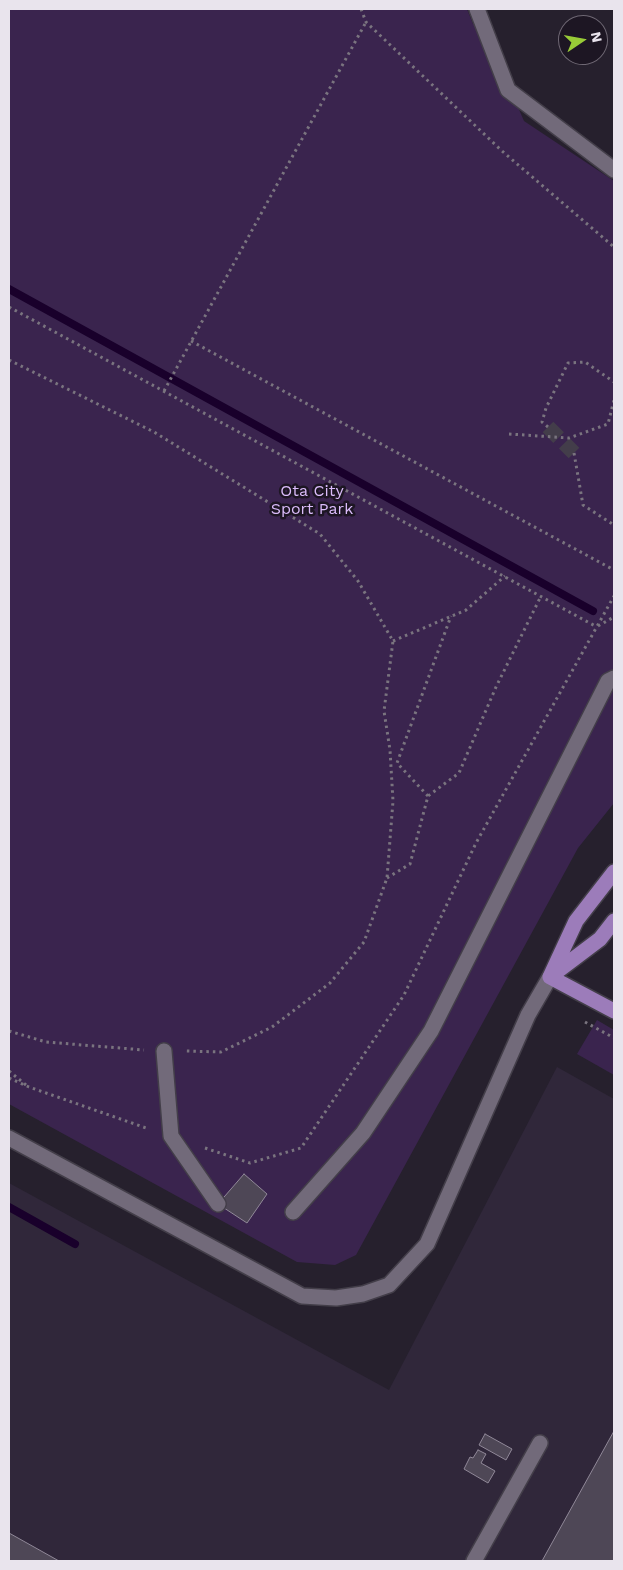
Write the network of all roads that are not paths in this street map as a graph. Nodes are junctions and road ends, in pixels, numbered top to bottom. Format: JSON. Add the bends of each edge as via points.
{"nodes":[{"id":1,"x":477,"y":9,"type":"edge"},
{"id":2,"x":614,"y":170,"type":"edge"},
{"id":3,"x":614,"y":678,"type":"edge"},
{"id":4,"x":614,"y":872,"type":"edge"},
{"id":5,"x":614,"y":921,"type":"edge"},
{"id":6,"x":550,"y":977,"type":"junction"},
{"id":7,"x":614,"y":1011,"type":"edge"},
{"id":8,"x":164,"y":1051,"type":"road end"},
{"id":9,"x":9,"y":1138,"type":"edge"},
{"id":10,"x":218,"y":1204,"type":"dead end"},
{"id":11,"x":293,"y":1212,"type":"dead end"},
{"id":12,"x":540,"y":1443,"type":"dead end"},
{"id":13,"x":474,"y":1561,"type":"edge"}],
"edges":[{"from":1,"to":2,"type":"street","via":[[508,90]]},
{"from":3,"to":11,"type":"street","via":[[608,681],[431,1031],[363,1133]]},
{"from":4,"to":6,"type":"main road","via":[[576,921]]},
{"from":5,"to":6,"type":"main road","via":[[600,939]]},
{"from":6,"to":7,"type":"main road"},
{"from":6,"to":9,"type":"street","via":[[528,1015],[427,1244],[389,1285],[363,1294],[336,1298],[302,1296]]},
{"from":8,"to":10,"type":"street","via":[[171,1136]]},
{"from":12,"to":13,"type":"street"}]}
